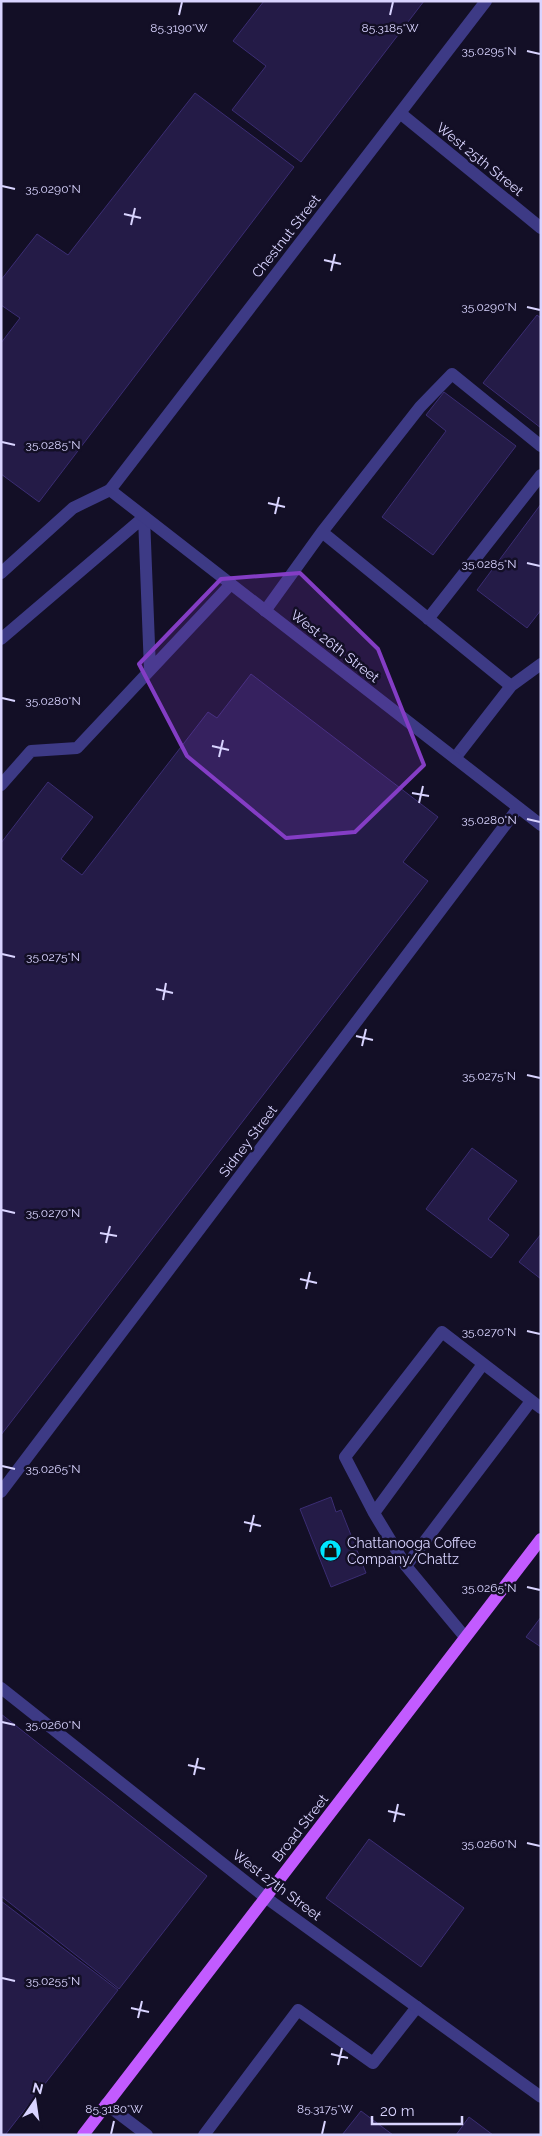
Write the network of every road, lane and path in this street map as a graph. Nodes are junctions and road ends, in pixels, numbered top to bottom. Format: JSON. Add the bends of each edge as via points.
{"nodes":[{"id":1,"x":486,"y":1,"type":"edge"},
{"id":2,"x":400,"y":113,"type":"junction"},
{"id":3,"x":541,"y":228,"type":"edge"},
{"id":4,"x":541,"y":446,"type":"edge"},
{"id":5,"x":541,"y":475,"type":"edge"},
{"id":6,"x":110,"y":490,"type":"junction"},
{"id":7,"x":144,"y":517,"type":"junction"},
{"id":8,"x":322,"y":532,"type":"junction"},
{"id":9,"x":1,"y":573,"type":"edge"},
{"id":10,"x":231,"y":584,"type":"junction"},
{"id":11,"x":265,"y":611,"type":"junction"},
{"id":12,"x":428,"y":618,"type":"junction"},
{"id":13,"x":1,"y":639,"type":"edge"},
{"id":14,"x":541,"y":664,"type":"edge"},
{"id":15,"x":150,"y":670,"type":"junction"},
{"id":16,"x":511,"y":686,"type":"junction"},
{"id":17,"x":455,"y":758,"type":"junction"},
{"id":18,"x":1,"y":784,"type":"edge"},
{"id":19,"x":518,"y":808,"type":"junction"},
{"id":20,"x":541,"y":826,"type":"edge"},
{"id":21,"x":483,"y":1364,"type":"junction"},
{"id":22,"x":536,"y":1404,"type":"edge"},
{"id":23,"x":1,"y":1492,"type":"edge"},
{"id":24,"x":374,"y":1513,"type":"junction"},
{"id":25,"x":539,"y":1545,"type":"edge"},
{"id":26,"x":406,"y":1566,"type":"junction"},
{"id":27,"x":465,"y":1637,"type":"junction"},
{"id":28,"x":1,"y":1688,"type":"edge"},
{"id":29,"x":266,"y":1897,"type":"junction"},
{"id":30,"x":416,"y":2007,"type":"junction"},
{"id":31,"x":541,"y":2097,"type":"edge"},
{"id":32,"x":106,"y":2104,"type":"junction"},
{"id":33,"x":83,"y":2135,"type":"edge"},
{"id":34,"x":147,"y":2135,"type":"edge"},
{"id":35,"x":204,"y":2135,"type":"edge"}],
"edges":[{"from":1,"to":2,"type":"street","name":"Chestnut Street"},
{"from":2,"to":3,"type":"street","name":"West 25th Street"},
{"from":2,"to":6,"type":"street","name":"Chestnut Street"},
{"from":4,"to":8,"type":"street","via":[[452,374],[420,407]]},
{"from":5,"to":12,"type":"street"},
{"from":6,"to":7,"type":"street","name":"West 26th Street"},
{"from":6,"to":9,"type":"street","via":[[73,508]]},
{"from":7,"to":10,"type":"street","name":"West 26th Street"},
{"from":7,"to":13,"type":"street"},
{"from":7,"to":15,"type":"street"},
{"from":8,"to":11,"type":"street"},
{"from":8,"to":12,"type":"street"},
{"from":10,"to":11,"type":"street","name":"West 26th Street"},
{"from":10,"to":15,"type":"street"},
{"from":11,"to":17,"type":"street","name":"West 26th Street"},
{"from":12,"to":16,"type":"street"},
{"from":14,"to":16,"type":"street"},
{"from":15,"to":18,"type":"street","via":[[77,748],[31,751]]},
{"from":16,"to":17,"type":"street"},
{"from":17,"to":19,"type":"street","name":"West 26th Street"},
{"from":19,"to":20,"type":"street","name":"West 26th Street"},
{"from":19,"to":23,"type":"street","name":"Sidney Street"},
{"from":21,"to":22,"type":"street"},
{"from":21,"to":24,"type":"street"},
{"from":21,"to":24,"type":"street","via":[[442,1332],[345,1457]]},
{"from":22,"to":26,"type":"street"},
{"from":24,"to":26,"type":"street"},
{"from":25,"to":27,"type":"main road","name":"Broad Street"},
{"from":26,"to":27,"type":"street"},
{"from":27,"to":29,"type":"main road","name":"Broad Street"},
{"from":28,"to":29,"type":"street","name":"West 27th Street"},
{"from":29,"to":30,"type":"street","name":"West 27th Street"},
{"from":29,"to":32,"type":"main road","name":"Broad Street"},
{"from":30,"to":31,"type":"street","name":"West 27th Street"},
{"from":30,"to":35,"type":"street","via":[[373,2063],[298,2010]]},
{"from":32,"to":33,"type":"main road","name":"Broad Street"},
{"from":32,"to":34,"type":"street"}]}
